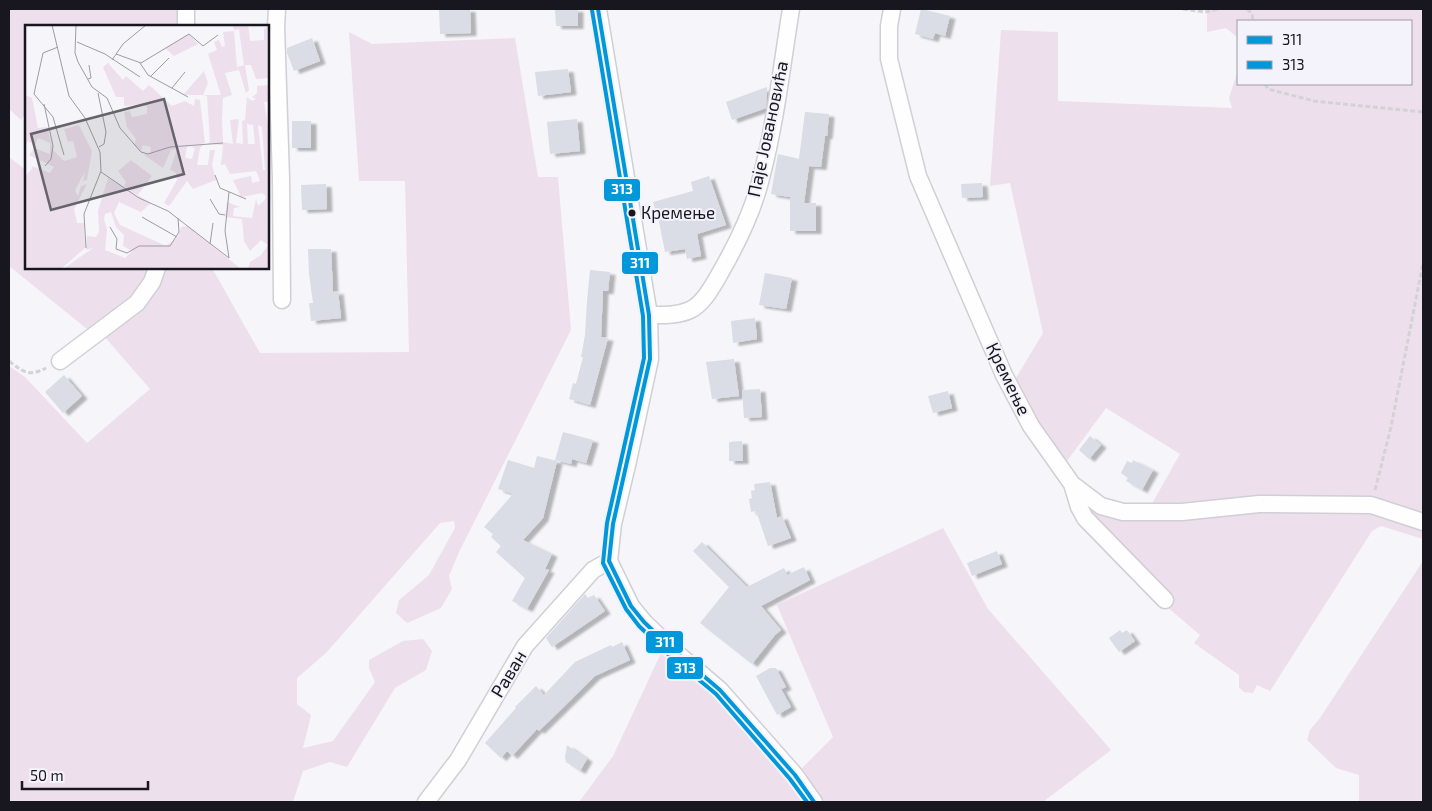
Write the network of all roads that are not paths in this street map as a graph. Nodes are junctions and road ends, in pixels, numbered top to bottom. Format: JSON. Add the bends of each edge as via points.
{"nodes":[{"id":1,"x":186,"y":9,"type":"edge"},
{"id":2,"x":277,"y":9,"type":"edge"},
{"id":3,"x":598,"y":9,"type":"edge"},
{"id":4,"x":791,"y":9,"type":"edge"},
{"id":5,"x":892,"y":9,"type":"edge"},
{"id":6,"x":186,"y":25,"type":"edge"},
{"id":7,"x":157,"y":269,"type":"edge"},
{"id":8,"x":282,"y":300,"type":"dead end"},
{"id":9,"x":649,"y":315,"type":"junction"},
{"id":10,"x":60,"y":360,"type":"road end"},
{"id":11,"x":1072,"y":484,"type":"junction"},
{"id":12,"x":1423,"y":522,"type":"edge"},
{"id":13,"x":609,"y":561,"type":"junction"},
{"id":14,"x":1165,"y":600,"type":"dead end"},
{"id":15,"x":426,"y":802,"type":"edge"},
{"id":16,"x":814,"y":802,"type":"edge"}],
"edges":[{"from":1,"to":6,"type":"street"},
{"from":2,"to":8,"type":"street"},
{"from":3,"to":9,"type":"street"},
{"from":4,"to":9,"type":"street","name":"Паје Јовановића","via":[[762,175],[748,217],[728,259],[700,302],[690,310]]},
{"from":5,"to":11,"type":"street","name":"Кремење","via":[[889,58],[918,176],[1004,375],[1031,426]]},
{"from":7,"to":10,"type":"street","via":[[137,303]]},
{"from":9,"to":13,"type":"street","via":[[650,359],[612,524]]},
{"from":11,"to":12,"type":"street","name":"Кремење","via":[[1101,506],[1123,512],[1182,512],[1259,504],[1370,505]]},
{"from":11,"to":14,"type":"street","name":"Кремење","via":[[1084,518]]},
{"from":13,"to":15,"type":"street","name":"Раван","via":[[593,570],[525,646],[458,760]]},
{"from":13,"to":16,"type":"street","via":[[631,606],[644,622],[720,690],[795,775]]}]}
